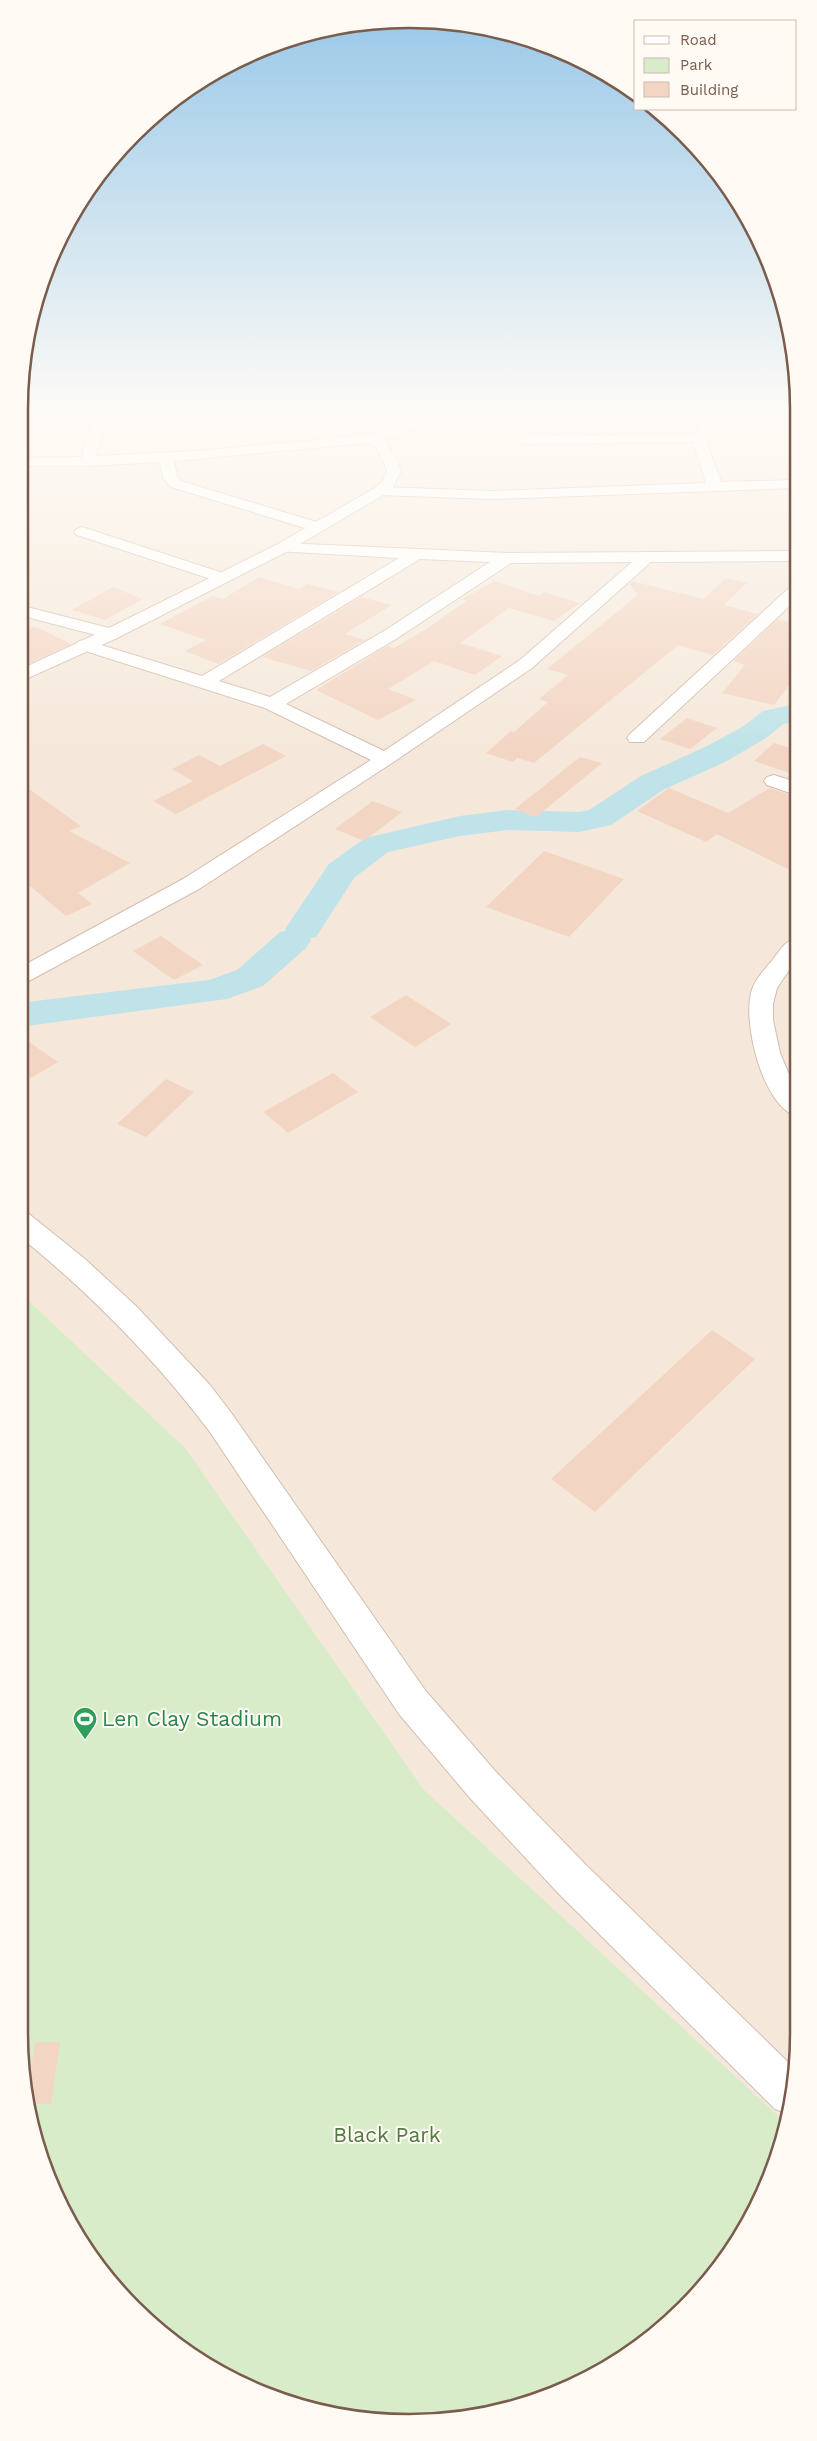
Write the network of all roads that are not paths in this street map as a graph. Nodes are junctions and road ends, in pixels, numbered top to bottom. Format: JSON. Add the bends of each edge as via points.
{"nodes":[{"id":1,"x":308,"y":524,"type":"edge"},
{"id":2,"x":323,"y":524,"type":"edge"},
{"id":3,"x":318,"y":527,"type":"junction"},
{"id":4,"x":82,"y":532,"type":"dead end"},
{"id":5,"x":282,"y":548,"type":"junction"},
{"id":6,"x":417,"y":554,"type":"junction"},
{"id":7,"x":648,"y":556,"type":"junction"},
{"id":8,"x":790,"y":556,"type":"edge"},
{"id":9,"x":507,"y":558,"type":"junction"},
{"id":10,"x":220,"y":577,"type":"junction"},
{"id":11,"x":790,"y":597,"type":"edge"},
{"id":12,"x":28,"y":612,"type":"edge"},
{"id":13,"x":111,"y":634,"type":"junction"},
{"id":14,"x":85,"y":645,"type":"junction"},
{"id":15,"x":28,"y":674,"type":"edge"},
{"id":16,"x":204,"y":683,"type":"junction"},
{"id":17,"x":272,"y":704,"type":"junction"},
{"id":18,"x":637,"y":738,"type":"dead end"},
{"id":19,"x":385,"y":759,"type":"junction"},
{"id":20,"x":774,"y":780,"type":"dead end"},
{"id":21,"x":790,"y":787,"type":"edge"},
{"id":22,"x":790,"y":953,"type":"edge"},
{"id":23,"x":28,"y":972,"type":"edge"},
{"id":24,"x":790,"y":1099,"type":"edge"},
{"id":25,"x":28,"y":1228,"type":"edge"},
{"id":26,"x":785,"y":2089,"type":"edge"}],
"edges":[{"from":1,"to":3,"type":"street"},
{"from":2,"to":3,"type":"street"},
{"from":3,"to":5,"type":"street"},
{"from":4,"to":10,"type":"street"},
{"from":5,"to":6,"type":"street"},
{"from":5,"to":10,"type":"street"},
{"from":6,"to":9,"type":"street"},
{"from":6,"to":16,"type":"street"},
{"from":7,"to":8,"type":"street"},
{"from":7,"to":9,"type":"street"},
{"from":7,"to":19,"type":"street","via":[[526,664]]},
{"from":9,"to":17,"type":"street","via":[[390,635]]},
{"from":10,"to":13,"type":"street"},
{"from":11,"to":18,"type":"street"},
{"from":12,"to":13,"type":"street"},
{"from":13,"to":14,"type":"street"},
{"from":14,"to":15,"type":"street"},
{"from":14,"to":16,"type":"street"},
{"from":16,"to":17,"type":"street"},
{"from":17,"to":19,"type":"street"},
{"from":19,"to":23,"type":"street","via":[[191,884]]},
{"from":20,"to":21,"type":"street"},
{"from":22,"to":24,"type":"street","via":[[763,991],[760,1019],[778,1082]]},
{"from":25,"to":26,"type":"street","via":[[114,1302],[189,1380],[222,1423],[412,1702],[484,1785],[571,1878]]}]}
